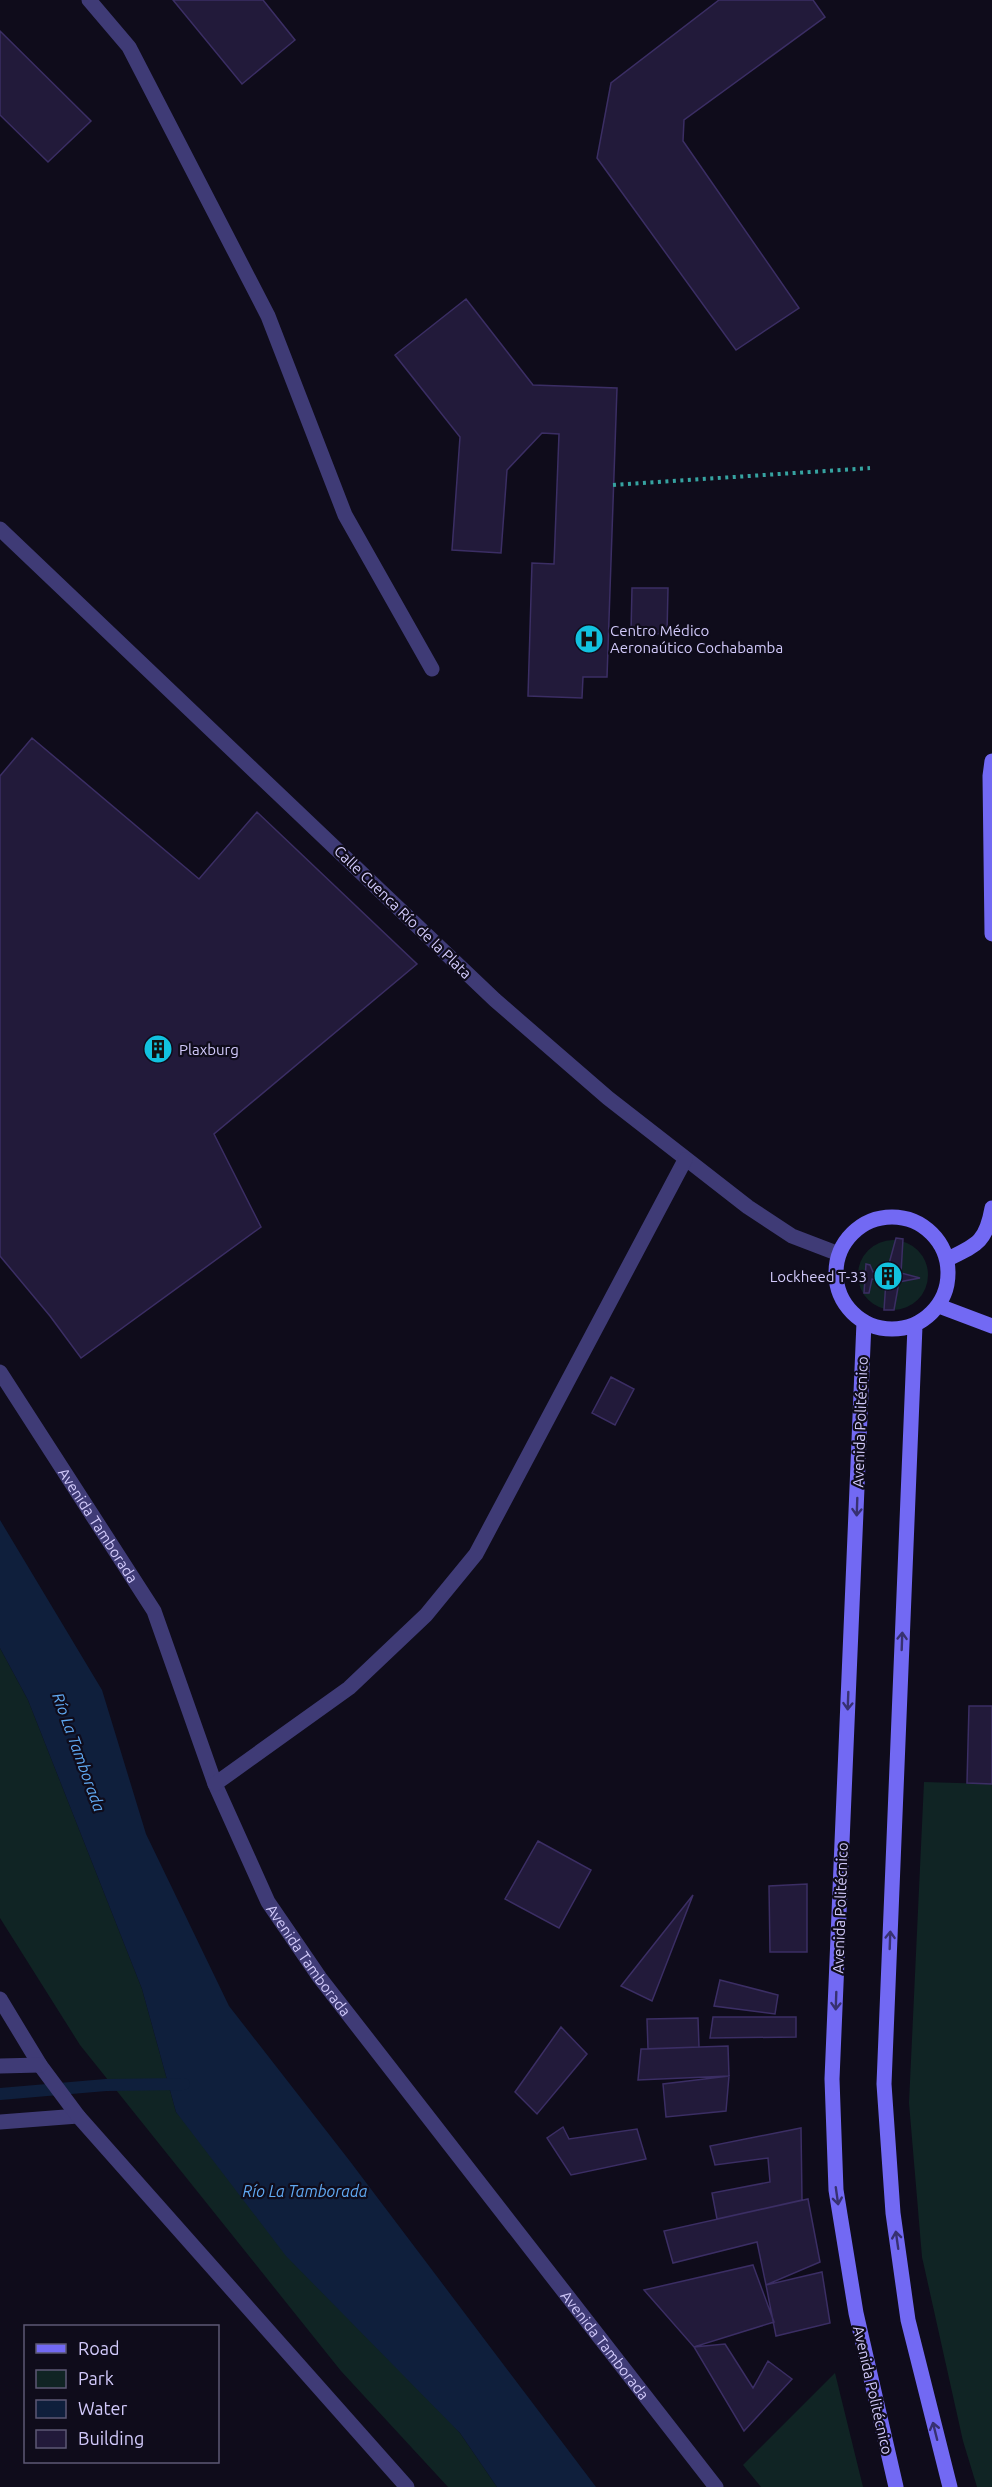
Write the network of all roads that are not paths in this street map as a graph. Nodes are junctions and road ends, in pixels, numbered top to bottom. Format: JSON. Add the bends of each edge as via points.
{"nodes":[{"id":1,"x":88,"y":0,"type":"edge"},
{"id":2,"x":0,"y":529,"type":"edge"},
{"id":3,"x":432,"y":669,"type":"dead end"},
{"id":4,"x":992,"y":761,"type":"edge"},
{"id":5,"x":991,"y":825,"type":"edge"},
{"id":6,"x":992,"y":934,"type":"edge"},
{"id":7,"x":685,"y":1160,"type":"junction"},
{"id":8,"x":992,"y":1208,"type":"edge"},
{"id":9,"x":839,"y":1254,"type":"junction"},
{"id":10,"x":948,"y":1259,"type":"junction"},
{"id":11,"x":939,"y":1306,"type":"junction"},
{"id":12,"x":864,"y":1322,"type":"junction"},
{"id":13,"x":915,"y":1326,"type":"junction"},
{"id":14,"x":992,"y":1326,"type":"edge"},
{"id":15,"x":0,"y":1372,"type":"edge"},
{"id":16,"x":214,"y":1784,"type":"junction"},
{"id":17,"x":0,"y":2000,"type":"edge"},
{"id":18,"x":40,"y":2065,"type":"junction"},
{"id":19,"x":0,"y":2066,"type":"edge"},
{"id":20,"x":78,"y":2116,"type":"junction"},
{"id":21,"x":0,"y":2122,"type":"edge"},
{"id":22,"x":407,"y":2487,"type":"edge"},
{"id":23,"x":716,"y":2487,"type":"edge"},
{"id":24,"x":896,"y":2487,"type":"edge"},
{"id":25,"x":950,"y":2487,"type":"edge"}],
"edges":[{"from":1,"to":3,"type":"street","via":[[129,47],[268,316],[345,514]]},
{"from":2,"to":7,"type":"street","name":"Calle Cuenca Río de la Plata","via":[[495,1000]]},
{"from":4,"to":5,"type":"main road"},
{"from":5,"to":6,"type":"main road"},
{"from":7,"to":9,"type":"street","name":"Calle Cuenca Río de la Plata","via":[[792,1236]]},
{"from":7,"to":16,"type":"street","via":[[476,1554],[426,1615],[349,1688]]},
{"from":8,"to":10,"type":"main road","via":[[978,1245]]},
{"from":9,"to":10,"type":"main road","via":[[846,1240],[865,1223],[898,1217],[925,1227],[940,1242]]},
{"from":9,"to":12,"type":"main road","via":[[835,1270],[842,1301]]},
{"from":10,"to":11,"type":"main road","via":[[948,1281]]},
{"from":11,"to":13,"type":"main road"},
{"from":11,"to":14,"type":"main road"},
{"from":12,"to":13,"type":"main road","via":[[880,1329]]},
{"from":12,"to":24,"type":"main road","name":"Avenida Politécnico","one_way":true,"via":[[832,2079],[836,2190],[856,2313]]},
{"from":25,"to":13,"type":"main road","one_way":true,"via":[[908,2320],[893,2213],[884,2084]]},
{"from":15,"to":16,"type":"street","name":"Avenida Tamborada","via":[[154,1611]]},
{"from":16,"to":23,"type":"street","name":"Avenida Tamborada","via":[[267,1902],[320,1978]]},
{"from":17,"to":18,"type":"street"},
{"from":18,"to":19,"type":"street"},
{"from":18,"to":20,"type":"street"},
{"from":20,"to":21,"type":"street"},
{"from":20,"to":22,"type":"street"}]}
